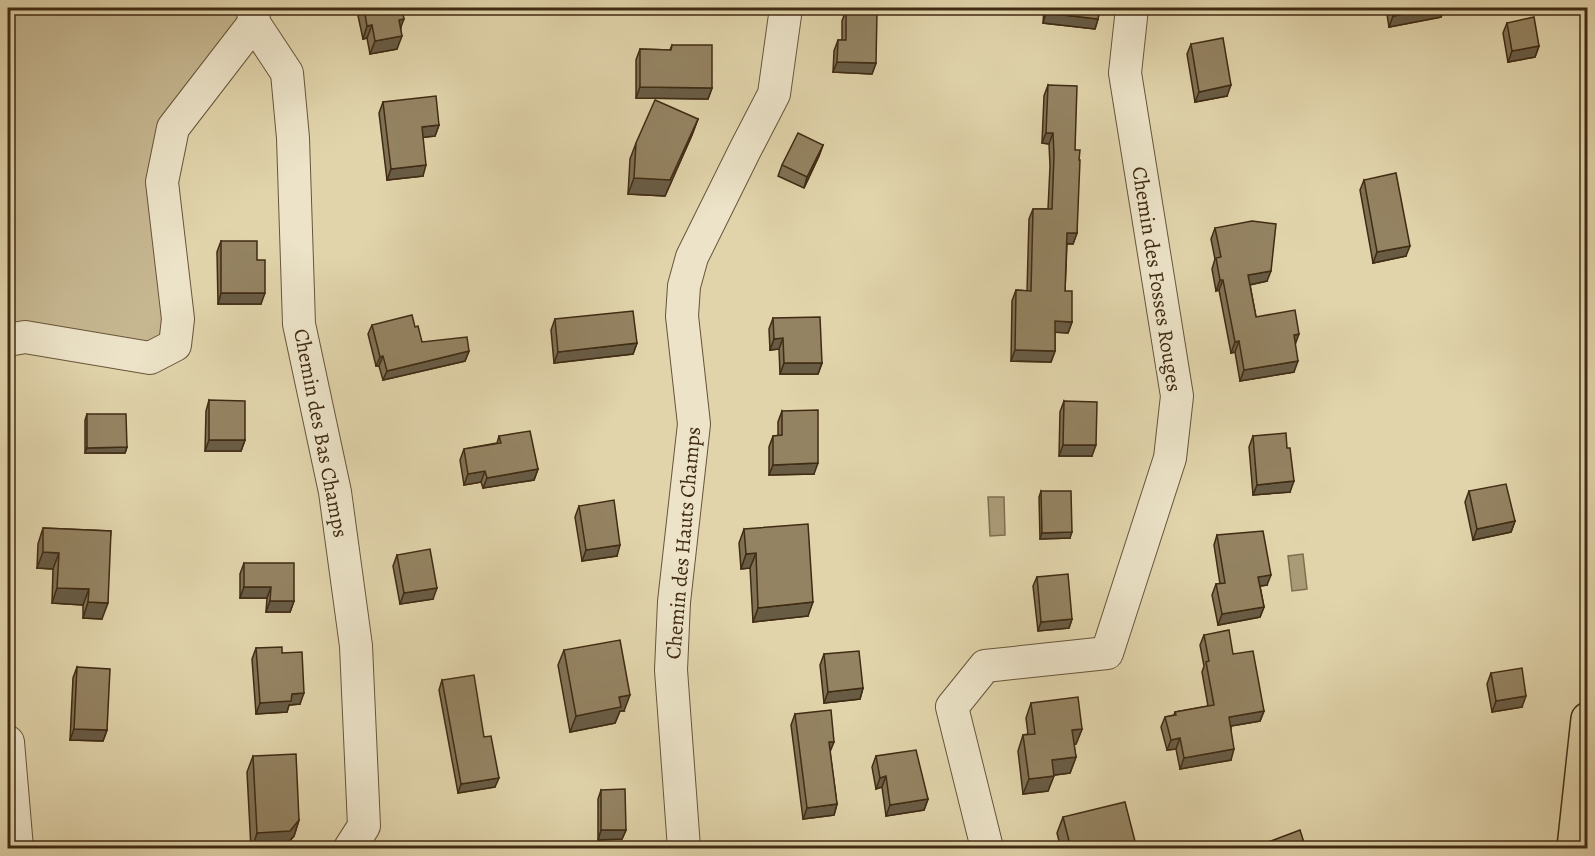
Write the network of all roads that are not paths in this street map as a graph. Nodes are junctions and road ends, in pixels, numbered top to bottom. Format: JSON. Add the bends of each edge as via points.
{"nodes":[{"id":1,"x":786,"y":8,"type":"edge"},
{"id":2,"x":1132,"y":8,"type":"edge"},
{"id":3,"x":253,"y":15,"type":"edge"},
{"id":4,"x":8,"y":340,"type":"edge"},
{"id":5,"x":1587,"y":719,"type":"edge"},
{"id":6,"x":8,"y":742,"type":"edge"},
{"id":7,"x":17,"y":849,"type":"edge"},
{"id":8,"x":350,"y":849,"type":"edge"},
{"id":9,"x":684,"y":849,"type":"edge"},
{"id":10,"x":987,"y":849,"type":"edge"},
{"id":11,"x":1574,"y":849,"type":"edge"}],
"edges":[{"from":1,"to":9,"type":"street","name":"Chemin des Hauts Champs","via":[[774,94],[692,258],[684,286],[682,316],[694,424],[674,602],[672,670]]},
{"from":2,"to":10,"type":"street","name":"Chemin des Fosses Rouges","via":[[1125,73],[1177,396],[1170,458],[1107,652],[985,666],[952,707]]},
{"from":3,"to":4,"type":"street","via":[[173,128],[162,182],[178,319],[175,345],[150,358],[26,337]]},
{"from":3,"to":8,"type":"street","name":"Chemin des Bas Champs","via":[[287,73],[299,324],[335,492],[356,646],[364,826]]},
{"from":5,"to":11,"type":"main road"},
{"from":6,"to":7,"type":"street"}]}
